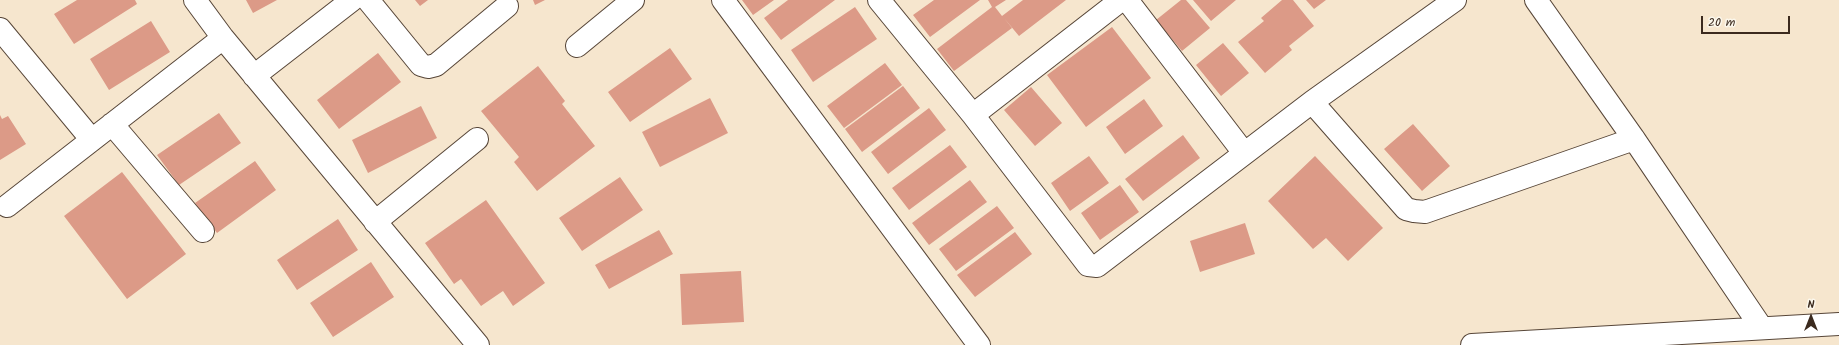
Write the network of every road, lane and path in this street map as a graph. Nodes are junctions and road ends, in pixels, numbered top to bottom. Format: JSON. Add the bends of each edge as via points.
{"nodes":[{"id":1,"x":195,"y":0,"type":"edge"},
{"id":2,"x":352,"y":0,"type":"edge"},
{"id":3,"x":368,"y":0,"type":"edge"},
{"id":4,"x":633,"y":0,"type":"edge"},
{"id":5,"x":723,"y":0,"type":"edge"},
{"id":6,"x":879,"y":0,"type":"edge"},
{"id":7,"x":1121,"y":0,"type":"edge"},
{"id":8,"x":1127,"y":0,"type":"edge"},
{"id":9,"x":1455,"y":0,"type":"edge"},
{"id":10,"x":1536,"y":0,"type":"edge"},
{"id":11,"x":507,"y":6,"type":"dead end"},
{"id":12,"x":0,"y":29,"type":"edge"},
{"id":13,"x":223,"y":38,"type":"junction"},
{"id":14,"x":577,"y":46,"type":"dead end"},
{"id":15,"x":254,"y":76,"type":"junction"},
{"id":16,"x":1312,"y":102,"type":"junction"},
{"id":17,"x":973,"y":115,"type":"junction"},
{"id":18,"x":112,"y":124,"type":"junction"},
{"id":19,"x":477,"y":139,"type":"dead end"},
{"id":20,"x":1634,"y":139,"type":"junction"},
{"id":21,"x":92,"y":140,"type":"junction"},
{"id":22,"x":1244,"y":153,"type":"junction"},
{"id":23,"x":7,"y":206,"type":"dead end"},
{"id":24,"x":374,"y":222,"type":"junction"},
{"id":25,"x":203,"y":231,"type":"dead end"},
{"id":26,"x":1839,"y":324,"type":"edge"},
{"id":27,"x":1761,"y":328,"type":"junction"},
{"id":28,"x":478,"y":345,"type":"edge"},
{"id":29,"x":978,"y":345,"type":"edge"},
{"id":30,"x":1472,"y":345,"type":"edge"}],
"edges":[{"from":1,"to":13,"type":"street"},
{"from":2,"to":15,"type":"street"},
{"from":3,"to":11,"type":"street","via":[[421,64],[428,67],[436,64]]},
{"from":4,"to":14,"type":"street"},
{"from":5,"to":29,"type":"street"},
{"from":6,"to":17,"type":"street"},
{"from":7,"to":17,"type":"street"},
{"from":8,"to":22,"type":"street"},
{"from":9,"to":16,"type":"street"},
{"from":10,"to":20,"type":"street"},
{"from":12,"to":21,"type":"street"},
{"from":13,"to":15,"type":"street"},
{"from":13,"to":18,"type":"street"},
{"from":15,"to":24,"type":"street"},
{"from":16,"to":20,"type":"street","via":[[1406,208],[1414,212],[1424,212]]},
{"from":16,"to":22,"type":"street"},
{"from":17,"to":22,"type":"street","via":[[1088,265],[1097,266]]},
{"from":18,"to":21,"type":"street"},
{"from":18,"to":25,"type":"street"},
{"from":19,"to":24,"type":"street"},
{"from":20,"to":27,"type":"street"},
{"from":21,"to":23,"type":"street"},
{"from":24,"to":28,"type":"street"},
{"from":26,"to":27,"type":"street"},
{"from":27,"to":30,"type":"street"}]}
